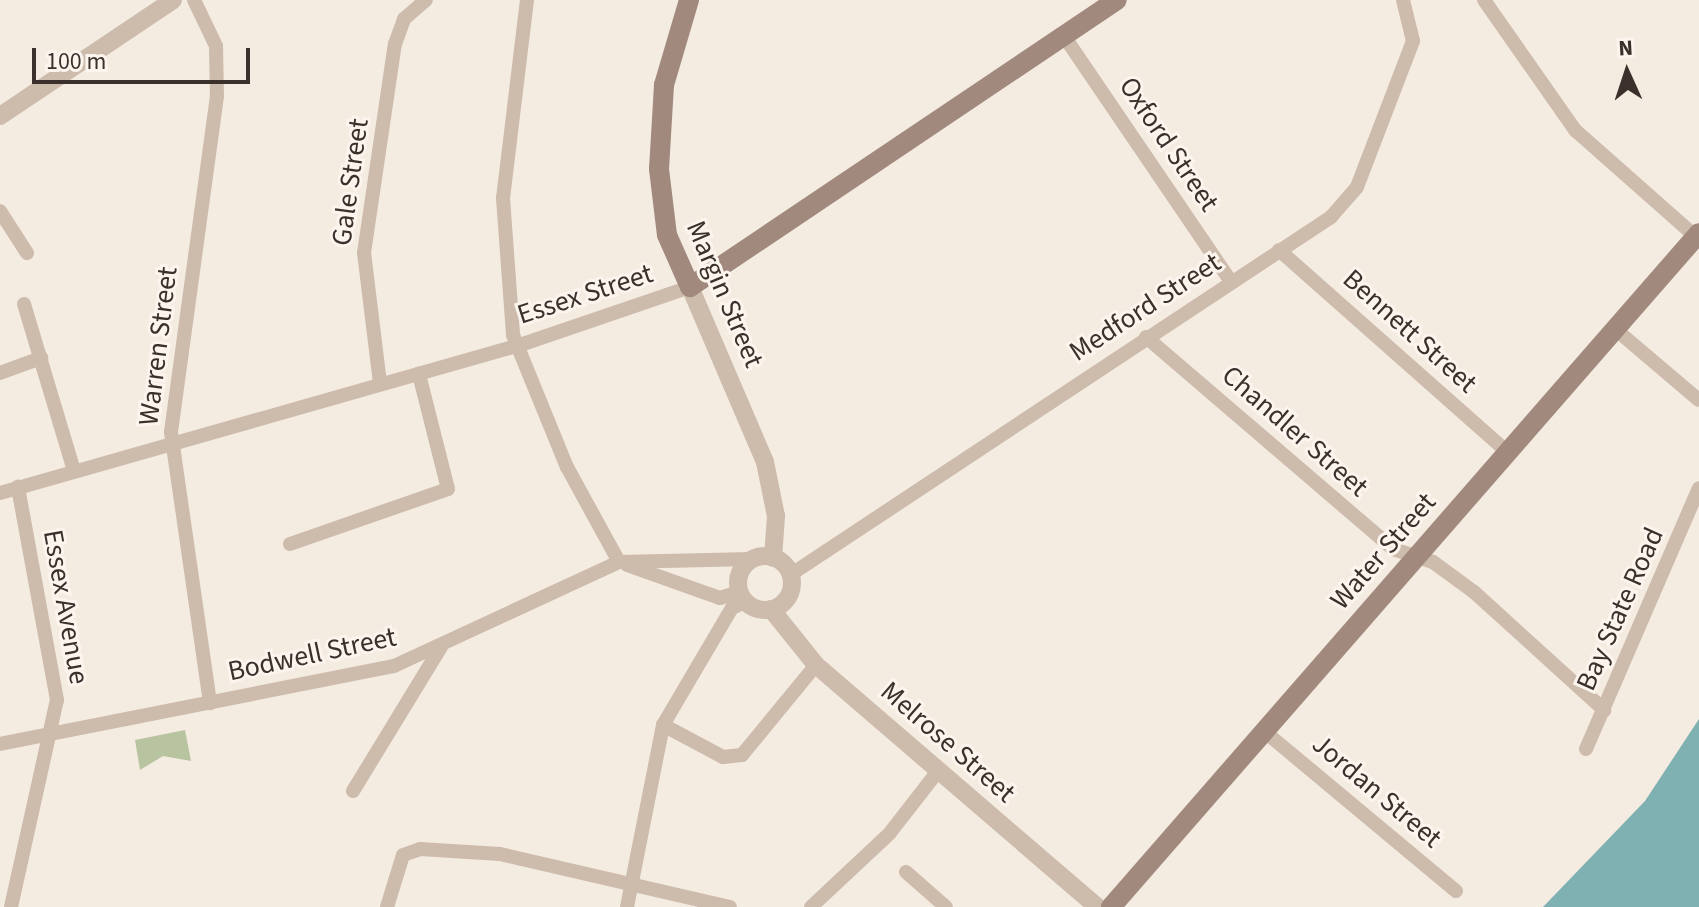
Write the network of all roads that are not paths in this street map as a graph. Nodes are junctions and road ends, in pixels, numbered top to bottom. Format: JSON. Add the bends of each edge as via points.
{"nodes":[{"id":1,"x":173,"y":0,"type":"edge"},
{"id":2,"x":194,"y":0,"type":"edge"},
{"id":3,"x":426,"y":0,"type":"edge"},
{"id":4,"x":527,"y":0,"type":"edge"},
{"id":5,"x":689,"y":0,"type":"edge"},
{"id":6,"x":1117,"y":0,"type":"edge"},
{"id":7,"x":1403,"y":0,"type":"edge"},
{"id":8,"x":1484,"y":0,"type":"edge"},
{"id":9,"x":1064,"y":36,"type":"junction"},
{"id":10,"x":0,"y":116,"type":"edge"},
{"id":11,"x":0,"y":211,"type":"edge"},
{"id":12,"x":1697,"y":235,"type":"edge"},
{"id":13,"x":1279,"y":250,"type":"junction"},
{"id":14,"x":27,"y":253,"type":"dead end"},
{"id":15,"x":1231,"y":282,"type":"junction"},
{"id":16,"x":690,"y":287,"type":"junction"},
{"id":17,"x":24,"y":304,"type":"dead end"},
{"id":18,"x":1614,"y":328,"type":"junction"},
{"id":19,"x":1146,"y":337,"type":"junction"},
{"id":20,"x":516,"y":346,"type":"junction"},
{"id":21,"x":41,"y":358,"type":"junction"},
{"id":22,"x":0,"y":373,"type":"edge"},
{"id":23,"x":419,"y":374,"type":"junction"},
{"id":24,"x":380,"y":383,"type":"junction"},
{"id":25,"x":1699,"y":400,"type":"edge"},
{"id":26,"x":173,"y":444,"type":"junction"},
{"id":27,"x":1506,"y":451,"type":"junction"},
{"id":28,"x":74,"y":471,"type":"junction"},
{"id":29,"x":18,"y":487,"type":"junction"},
{"id":30,"x":1699,"y":488,"type":"edge"},
{"id":31,"x":0,"y":493,"type":"edge"},
{"id":32,"x":290,"y":544,"type":"dead end"},
{"id":33,"x":1416,"y":557,"type":"junction"},
{"id":34,"x":773,"y":558,"type":"junction"},
{"id":35,"x":752,"y":559,"type":"junction"},
{"id":36,"x":619,"y":562,"type":"junction"},
{"id":37,"x":790,"y":575,"type":"junction"},
{"id":38,"x":742,"y":597,"type":"junction"},
{"id":39,"x":771,"y":609,"type":"junction"},
{"id":40,"x":441,"y":647,"type":"junction"},
{"id":41,"x":816,"y":665,"type":"junction"},
{"id":42,"x":210,"y":703,"type":"junction"},
{"id":43,"x":1604,"y":710,"type":"junction"},
{"id":44,"x":663,"y":725,"type":"junction"},
{"id":45,"x":1264,"y":731,"type":"junction"},
{"id":46,"x":51,"y":735,"type":"junction"},
{"id":47,"x":0,"y":744,"type":"edge"},
{"id":48,"x":1586,"y":749,"type":"dead end"},
{"id":49,"x":938,"y":771,"type":"junction"},
{"id":50,"x":353,"y":791,"type":"dead end"},
{"id":51,"x":906,"y":872,"type":"dead end"},
{"id":52,"x":631,"y":884,"type":"junction"},
{"id":53,"x":1456,"y":891,"type":"dead end"},
{"id":54,"x":11,"y":907,"type":"edge"},
{"id":55,"x":387,"y":907,"type":"edge"},
{"id":56,"x":627,"y":907,"type":"edge"},
{"id":57,"x":730,"y":907,"type":"edge"},
{"id":58,"x":811,"y":907,"type":"edge"},
{"id":59,"x":946,"y":907,"type":"edge"},
{"id":60,"x":1097,"y":907,"type":"edge"},
{"id":61,"x":1111,"y":907,"type":"edge"}],
"edges":[{"from":1,"to":10,"type":"street"},
{"from":2,"to":26,"type":"street","name":"Warren Street","via":[[216,46],[217,96]]},
{"from":3,"to":24,"type":"street","name":"Gale Street","via":[[404,19],[395,44],[364,253]]},
{"from":4,"to":20,"type":"street","via":[[503,198]]},
{"from":5,"to":16,"type":"main road","name":"Margin Street","via":[[664,85],[659,169],[667,235]]},
{"from":6,"to":9,"type":"main road","name":"Essex Street"},
{"from":7,"to":13,"type":"street","name":"Medford Street","via":[[1413,41],[1357,187],[1331,217]]},
{"from":8,"to":12,"type":"street","via":[[1575,130]]},
{"from":9,"to":15,"type":"street","name":"Oxford Street"},
{"from":9,"to":16,"type":"main road","name":"Essex Street"},
{"from":11,"to":14,"type":"street"},
{"from":12,"to":18,"type":"main road","name":"Water Street"},
{"from":13,"to":15,"type":"street","name":"Medford Street"},
{"from":13,"to":27,"type":"street","name":"Bennett Street"},
{"from":15,"to":19,"type":"street","name":"Medford Street"},
{"from":16,"to":20,"type":"street","name":"Essex Street"},
{"from":16,"to":34,"type":"street","name":"Margin Street","via":[[765,462],[776,516]]},
{"from":17,"to":21,"type":"street"},
{"from":18,"to":25,"type":"street"},
{"from":18,"to":27,"type":"main road","name":"Water Street"},
{"from":19,"to":33,"type":"street","name":"Chandler Street","via":[[1393,549]]},
{"from":19,"to":37,"type":"street","name":"Medford Street"},
{"from":20,"to":23,"type":"street","name":"Essex Street"},
{"from":20,"to":36,"type":"street","via":[[567,467]]},
{"from":21,"to":22,"type":"street"},
{"from":21,"to":28,"type":"street"},
{"from":23,"to":24,"type":"street","name":"Essex Street"},
{"from":23,"to":32,"type":"street","via":[[448,489]]},
{"from":24,"to":26,"type":"street","name":"Essex Street"},
{"from":26,"to":28,"type":"street","name":"Essex Street"},
{"from":26,"to":42,"type":"street","name":"Warren Street"},
{"from":27,"to":33,"type":"main road","name":"Water Street"},
{"from":28,"to":29,"type":"street","name":"Essex Street"},
{"from":29,"to":31,"type":"street","name":"Essex Street"},
{"from":29,"to":46,"type":"street","name":"Essex Avenue","via":[[57,700]]},
{"from":30,"to":43,"type":"street","name":"Bay State Road"},
{"from":33,"to":43,"type":"street","name":"Chandler Street","via":[[1474,592]]},
{"from":33,"to":45,"type":"main road","name":"Water Street"},
{"from":34,"to":35,"type":"street"},
{"from":34,"to":37,"type":"street"},
{"from":35,"to":36,"type":"street","name":"Bodwell Street"},
{"from":35,"to":38,"type":"street","via":[[739,575]]},
{"from":36,"to":38,"type":"street","via":[[720,598]]},
{"from":36,"to":40,"type":"street","name":"Bodwell Street"},
{"from":37,"to":39,"type":"street","via":[[790,592]]},
{"from":38,"to":39,"type":"street"},
{"from":38,"to":44,"type":"street"},
{"from":39,"to":41,"type":"street","name":"Melrose Street"},
{"from":40,"to":42,"type":"street","name":"Bodwell Street","via":[[394,666]]},
{"from":40,"to":50,"type":"street"},
{"from":41,"to":44,"type":"street","via":[[742,755],[723,757]]},
{"from":41,"to":49,"type":"street","name":"Melrose Street"},
{"from":42,"to":46,"type":"street","name":"Bodwell Street"},
{"from":43,"to":48,"type":"street","name":"Bay State Road"},
{"from":44,"to":52,"type":"street"},
{"from":45,"to":53,"type":"street","name":"Jordan Street"},
{"from":45,"to":61,"type":"main road","name":"Water Street"},
{"from":46,"to":47,"type":"street","name":"Bodwell Street"},
{"from":46,"to":54,"type":"street","name":"Essex Avenue"},
{"from":49,"to":58,"type":"street","via":[[889,834]]},
{"from":49,"to":60,"type":"street","name":"Melrose Street"},
{"from":51,"to":59,"type":"street"},
{"from":52,"to":55,"type":"street","via":[[500,854],[420,849],[403,855]]},
{"from":52,"to":56,"type":"street"},
{"from":52,"to":57,"type":"street"}]}
